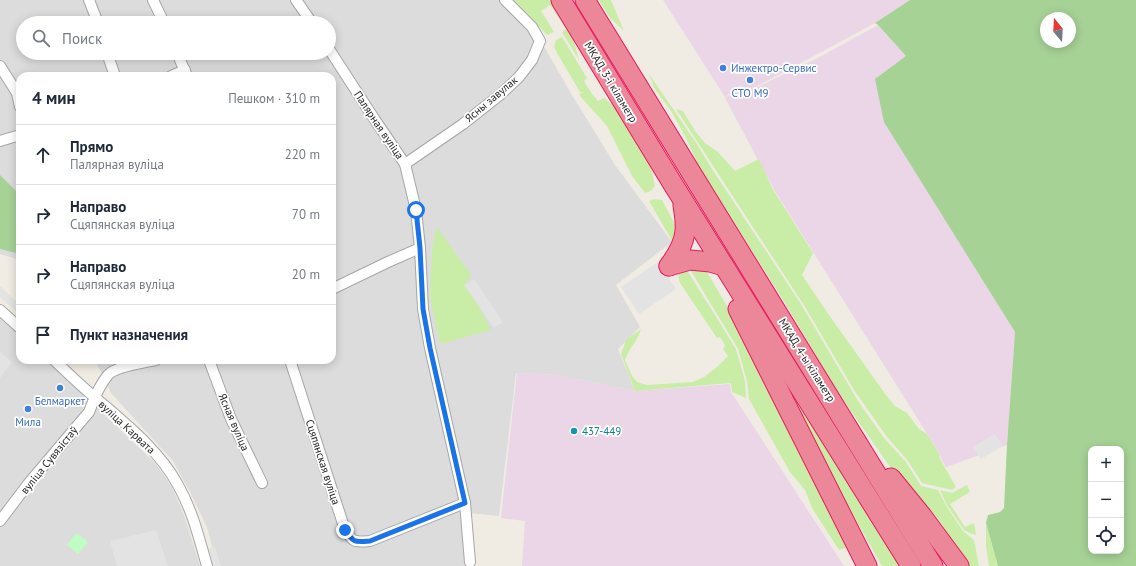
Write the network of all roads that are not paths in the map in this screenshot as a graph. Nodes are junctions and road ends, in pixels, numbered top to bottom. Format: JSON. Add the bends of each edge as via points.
{"nodes":[{"id":1,"x":89,"y":0,"type":"edge"},
{"id":2,"x":153,"y":0,"type":"edge"},
{"id":3,"x":296,"y":0,"type":"edge"},
{"id":4,"x":505,"y":0,"type":"edge"},
{"id":5,"x":561,"y":0,"type":"edge"},
{"id":6,"x":585,"y":0,"type":"edge"},
{"id":7,"x":95,"y":16,"type":"edge"},
{"id":8,"x":161,"y":16,"type":"edge"},
{"id":9,"x":307,"y":16,"type":"edge"},
{"id":10,"x":109,"y":60,"type":"edge"},
{"id":11,"x":180,"y":60,"type":"edge"},
{"id":12,"x":336,"y":60,"type":"edge"},
{"id":13,"x":0,"y":66,"type":"edge"},
{"id":14,"x":114,"y":72,"type":"edge"},
{"id":15,"x":186,"y":72,"type":"edge"},
{"id":16,"x":16,"y":93,"type":"edge"},
{"id":17,"x":16,"y":135,"type":"edge"},
{"id":18,"x":0,"y":141,"type":"edge"},
{"id":19,"x":679,"y":154,"type":"joint"},
{"id":20,"x":405,"y":164,"type":"junction"},
{"id":21,"x":661,"y":164,"type":"joint"},
{"id":22,"x":683,"y":201,"type":"junction"},
{"id":23,"x":420,"y":248,"type":"junction"},
{"id":24,"x":724,"y":266,"type":"junction"},
{"id":25,"x":336,"y":287,"type":"edge"},
{"id":26,"x":0,"y":310,"type":"edge"},
{"id":27,"x":16,"y":324,"type":"edge"},
{"id":28,"x":58,"y":364,"type":"edge"},
{"id":29,"x":138,"y":364,"type":"edge"},
{"id":30,"x":210,"y":364,"type":"edge"},
{"id":31,"x":291,"y":364,"type":"edge"},
{"id":32,"x":95,"y":397,"type":"junction"},
{"id":33,"x":844,"y":420,"type":"junction"},
{"id":34,"x":262,"y":483,"type":"dead end"},
{"id":35,"x":465,"y":503,"type":"junction"},
{"id":36,"x":0,"y":521,"type":"edge"},
{"id":37,"x":470,"y":562,"type":"dead end"},
{"id":38,"x":207,"y":566,"type":"edge"},
{"id":39,"x":867,"y":566,"type":"edge"},
{"id":40,"x":911,"y":566,"type":"edge"},
{"id":41,"x":933,"y":566,"type":"edge"},
{"id":42,"x":959,"y":566,"type":"edge"}],
"edges":[{"from":1,"to":7,"type":"street"},
{"from":2,"to":8,"type":"street"},
{"from":3,"to":9,"type":"street"},
{"from":4,"to":20,"type":"street","name":"Ясны завулак","via":[[532,27],[540,41],[532,60],[502,94]]},
{"from":5,"to":21,"type":"highway","name":"МКАД, 3-і кіламетр"},
{"from":6,"to":19,"type":"highway","name":"МКАД, 3-і кіламетр"},
{"from":10,"to":14,"type":"street"},
{"from":11,"to":15,"type":"street"},
{"from":12,"to":20,"type":"street","name":"Палярная вуліца"},
{"from":13,"to":16,"type":"street"},
{"from":17,"to":18,"type":"street"},
{"from":19,"to":33,"type":"highway","name":"МКАД, 4-ы кіламетр"},
{"from":20,"to":23,"type":"street","name":"Палярная вуліца","via":[[416,210]]},
{"from":21,"to":22,"type":"highway","name":"МКАД, 4-ы кіламетр"},
{"from":22,"to":24,"type":"highway","name":"МКАД, 4-ы кіламетр"},
{"from":22,"to":24,"type":"highway","via":[[685,230],[678,253],[669,266],[690,260]]},
{"from":23,"to":25,"type":"street"},
{"from":23,"to":35,"type":"street","name":"Палярная вуліца","via":[[423,309]]},
{"from":24,"to":39,"type":"highway","via":[[732,297]]},
{"from":24,"to":40,"type":"highway","name":"МКАД, 4-ы кіламетр"},
{"from":26,"to":27,"type":"street"},
{"from":28,"to":32,"type":"street","name":"вуліца Карвата"},
{"from":29,"to":32,"type":"street","via":[[114,370],[108,375]]},
{"from":30,"to":34,"type":"street","name":"Ясная вуліца","via":[[231,419]]},
{"from":31,"to":35,"type":"street","name":"Сцяпянская вуліца","via":[[345,530],[351,539],[357,542],[370,541]]},
{"from":32,"to":36,"type":"street","name":"вуліца Сувязістаў","via":[[89,412]]},
{"from":32,"to":38,"type":"street","name":"вуліца Карвата","via":[[151,448],[171,473],[192,514]]},
{"from":33,"to":41,"type":"highway","name":"МКАД, 4-ы кіламетр"},
{"from":33,"to":42,"type":"highway"},
{"from":35,"to":37,"type":"street","name":"Палярная вуліца"}]}
